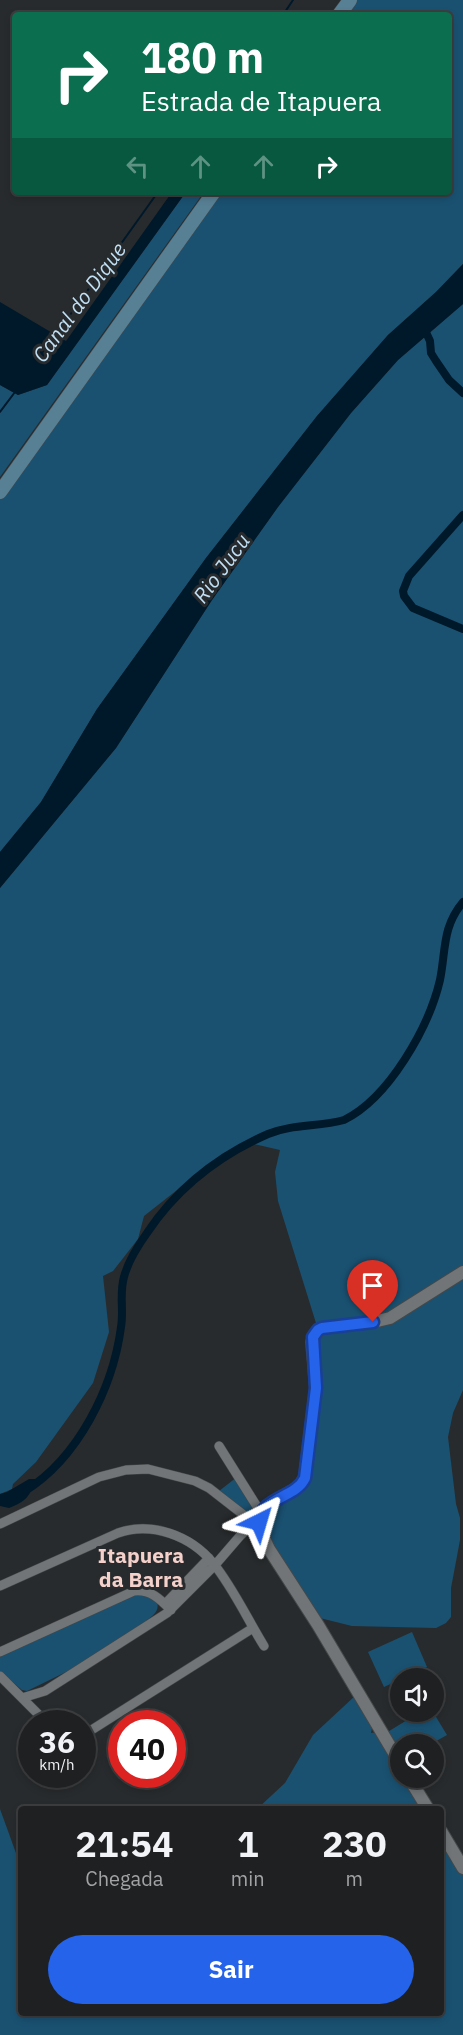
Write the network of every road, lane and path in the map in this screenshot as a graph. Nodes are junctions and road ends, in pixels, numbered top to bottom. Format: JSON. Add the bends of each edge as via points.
{"nodes":[{"id":1,"x":212,"y":195,"type":"edge"},
{"id":2,"x":0,"y":492,"type":"edge"},
{"id":3,"x":463,"y":1272,"type":"edge"},
{"id":4,"x":219,"y":1446,"type":"dead end"},
{"id":5,"x":258,"y":1519,"type":"junction"},
{"id":6,"x":0,"y":1524,"type":"edge"},
{"id":7,"x":212,"y":1562,"type":"junction"},
{"id":8,"x":0,"y":1586,"type":"edge"},
{"id":9,"x":168,"y":1607,"type":"junction"},
{"id":10,"x":253,"y":1628,"type":"junction"},
{"id":11,"x":264,"y":1646,"type":"dead end"},
{"id":12,"x":0,"y":1652,"type":"edge"},
{"id":13,"x":0,"y":1676,"type":"edge"},
{"id":14,"x":22,"y":1698,"type":"junction"},
{"id":15,"x":34,"y":1710,"type":"edge"},
{"id":16,"x":96,"y":1727,"type":"edge"},
{"id":17,"x":390,"y":1746,"type":"edge"},
{"id":18,"x":415,"y":1788,"type":"edge"},
{"id":19,"x":426,"y":1806,"type":"edge"},
{"id":20,"x":444,"y":1836,"type":"edge"},
{"id":21,"x":463,"y":1868,"type":"edge"}],
"edges":[{"from":1,"to":2,"type":"main road"},
{"from":3,"to":5,"type":"street","via":[[390,1318],[322,1328],[315,1334],[312,1342],[316,1388],[305,1478],[299,1487],[267,1506]]},
{"from":4,"to":5,"type":"street"},
{"from":5,"to":6,"type":"street","via":[[203,1484],[159,1471],[136,1469],[99,1477]]},
{"from":5,"to":7,"type":"street"},
{"from":5,"to":17,"type":"street","via":[[263,1539]]},
{"from":7,"to":8,"type":"street","via":[[192,1545],[168,1533],[131,1529]]},
{"from":7,"to":9,"type":"street"},
{"from":7,"to":10,"type":"street"},
{"from":9,"to":12,"type":"street","via":[[148,1592],[134,1591]]},
{"from":9,"to":14,"type":"street","via":[[45,1691]]},
{"from":10,"to":11,"type":"street"},
{"from":10,"to":16,"type":"street"},
{"from":13,"to":14,"type":"street"},
{"from":14,"to":15,"type":"street"},
{"from":18,"to":19,"type":"street"},
{"from":20,"to":21,"type":"street"}]}
